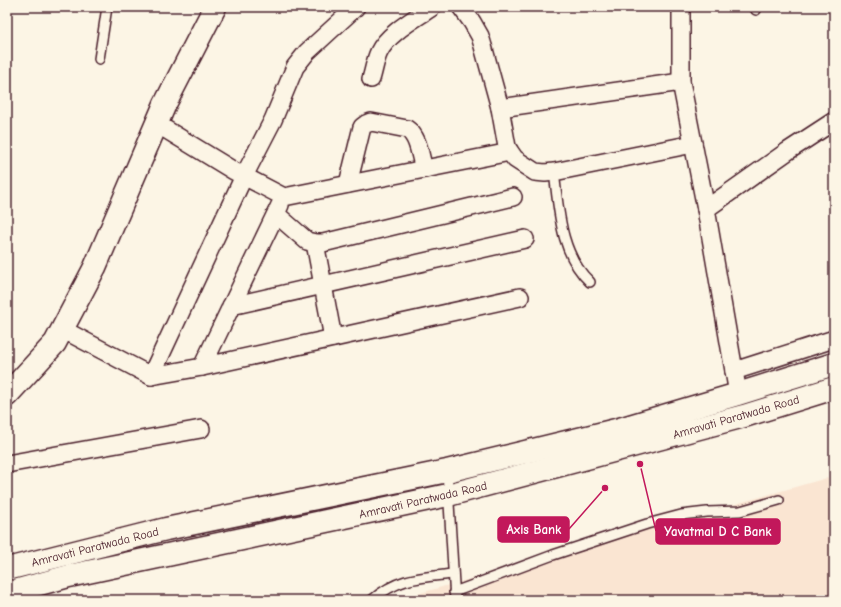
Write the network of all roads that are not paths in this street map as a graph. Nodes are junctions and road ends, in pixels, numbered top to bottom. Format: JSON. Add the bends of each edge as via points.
{"nodes":[{"id":1,"x":107,"y":7,"type":"edge"},
{"id":2,"x":215,"y":7,"type":"edge"},
{"id":3,"x":356,"y":7,"type":"edge"},
{"id":4,"x":432,"y":7,"type":"edge"},
{"id":5,"x":461,"y":7,"type":"edge"},
{"id":6,"x":681,"y":7,"type":"edge"},
{"id":7,"x":99,"y":59,"type":"dead end"},
{"id":8,"x":371,"y":79,"type":"dead end"},
{"id":9,"x":682,"y":82,"type":"junction"},
{"id":10,"x":500,"y":108,"type":"junction"},
{"id":11,"x":834,"y":121,"type":"edge"},
{"id":12,"x":157,"y":124,"type":"junction"},
{"id":13,"x":693,"y":144,"type":"junction"},
{"id":14,"x":510,"y":152,"type":"junction"},
{"id":15,"x":424,"y":169,"type":"junction"},
{"id":16,"x":554,"y":172,"type":"junction"},
{"id":17,"x":244,"y":176,"type":"junction"},
{"id":18,"x":348,"y":184,"type":"junction"},
{"id":19,"x":284,"y":197,"type":"junction"},
{"id":20,"x":512,"y":197,"type":"dead end"},
{"id":21,"x":706,"y":210,"type":"junction"},
{"id":22,"x":276,"y":214,"type":"junction"},
{"id":23,"x":525,"y":239,"type":"dead end"},
{"id":24,"x":315,"y":243,"type":"junction"},
{"id":25,"x":590,"y":282,"type":"dead end"},
{"id":26,"x":322,"y":285,"type":"junction"},
{"id":27,"x":520,"y":297,"type":"dead end"},
{"id":28,"x":231,"y":306,"type":"junction"},
{"id":29,"x":62,"y":329,"type":"junction"},
{"id":30,"x":333,"y":338,"type":"junction"},
{"id":31,"x":834,"y":339,"type":"edge"},
{"id":32,"x":834,"y":364,"type":"edge"},
{"id":33,"x":202,"y":368,"type":"junction"},
{"id":34,"x":734,"y":371,"type":"junction"},
{"id":35,"x":151,"y":376,"type":"junction"},
{"id":36,"x":11,"y":384,"type":"edge"},
{"id":37,"x":834,"y":388,"type":"edge"},
{"id":38,"x":738,"y":394,"type":"junction"},
{"id":39,"x":201,"y":429,"type":"dead end"},
{"id":40,"x":7,"y":464,"type":"edge"},
{"id":41,"x":446,"y":471,"type":"junction"},
{"id":42,"x":448,"y":495,"type":"junction"},
{"id":43,"x":779,"y":500,"type":"dead end"},
{"id":44,"x":7,"y":569,"type":"edge"},
{"id":45,"x":453,"y":574,"type":"junction"},
{"id":46,"x":7,"y":593,"type":"edge"},
{"id":47,"x":455,"y":596,"type":"edge"},
{"id":48,"x":372,"y":600,"type":"edge"}],
"edges":[{"from":1,"to":7,"type":"lane"},
{"from":2,"to":12,"type":"main road"},
{"from":3,"to":17,"type":"street","via":[[307,52],[295,67],[273,120]]},
{"from":4,"to":8,"type":"street","via":[[386,42],[379,52]]},
{"from":5,"to":10,"type":"street","via":[[480,36]]},
{"from":6,"to":9,"type":"street"},
{"from":9,"to":10,"type":"street"},
{"from":9,"to":13,"type":"street"},
{"from":10,"to":14,"type":"street"},
{"from":11,"to":21,"type":"street"},
{"from":12,"to":17,"type":"street"},
{"from":12,"to":29,"type":"main road","via":[[95,268]]},
{"from":13,"to":16,"type":"street"},
{"from":13,"to":21,"type":"street"},
{"from":14,"to":15,"type":"street"},
{"from":14,"to":16,"type":"street","via":[[515,159],[535,172]]},
{"from":15,"to":18,"type":"street"},
{"from":15,"to":18,"type":"street","via":[[412,132],[371,122],[362,127]]},
{"from":16,"to":25,"type":"lane","via":[[561,227],[571,257],[582,275]]},
{"from":17,"to":19,"type":"street"},
{"from":17,"to":35,"type":"street"},
{"from":18,"to":19,"type":"street"},
{"from":19,"to":22,"type":"street"},
{"from":20,"to":24,"type":"street"},
{"from":21,"to":34,"type":"street"},
{"from":22,"to":24,"type":"street","via":[[307,241]]},
{"from":22,"to":28,"type":"street"},
{"from":23,"to":26,"type":"street"},
{"from":24,"to":26,"type":"street"},
{"from":26,"to":28,"type":"street"},
{"from":26,"to":30,"type":"street"},
{"from":27,"to":30,"type":"street"},
{"from":28,"to":33,"type":"street"},
{"from":29,"to":35,"type":"street"},
{"from":29,"to":36,"type":"main road","via":[[55,343]]},
{"from":30,"to":33,"type":"street"},
{"from":31,"to":34,"type":"street"},
{"from":32,"to":38,"type":"main road","name":"Amravati Paratwada Road"},
{"from":33,"to":35,"type":"street"},
{"from":34,"to":38,"type":"street"},
{"from":37,"to":42,"type":"main road","name":"Amravati Paratwada Road","via":[[744,416]]},
{"from":38,"to":41,"type":"main road","name":"Amravati Paratwada Road","via":[[616,430]]},
{"from":39,"to":40,"type":"street"},
{"from":41,"to":42,"type":"lane"},
{"from":41,"to":44,"type":"main road","name":"Amravati Paratwada Road","via":[[166,529]]},
{"from":42,"to":45,"type":"lane"},
{"from":42,"to":46,"type":"main road","name":"Amravati Paratwada Road","via":[[69,576]]},
{"from":43,"to":47,"type":"lane","via":[[740,511],[681,515],[647,524],[553,555]]},
{"from":45,"to":47,"type":"lane"},
{"from":45,"to":48,"type":"lane","via":[[399,582]]}]}
